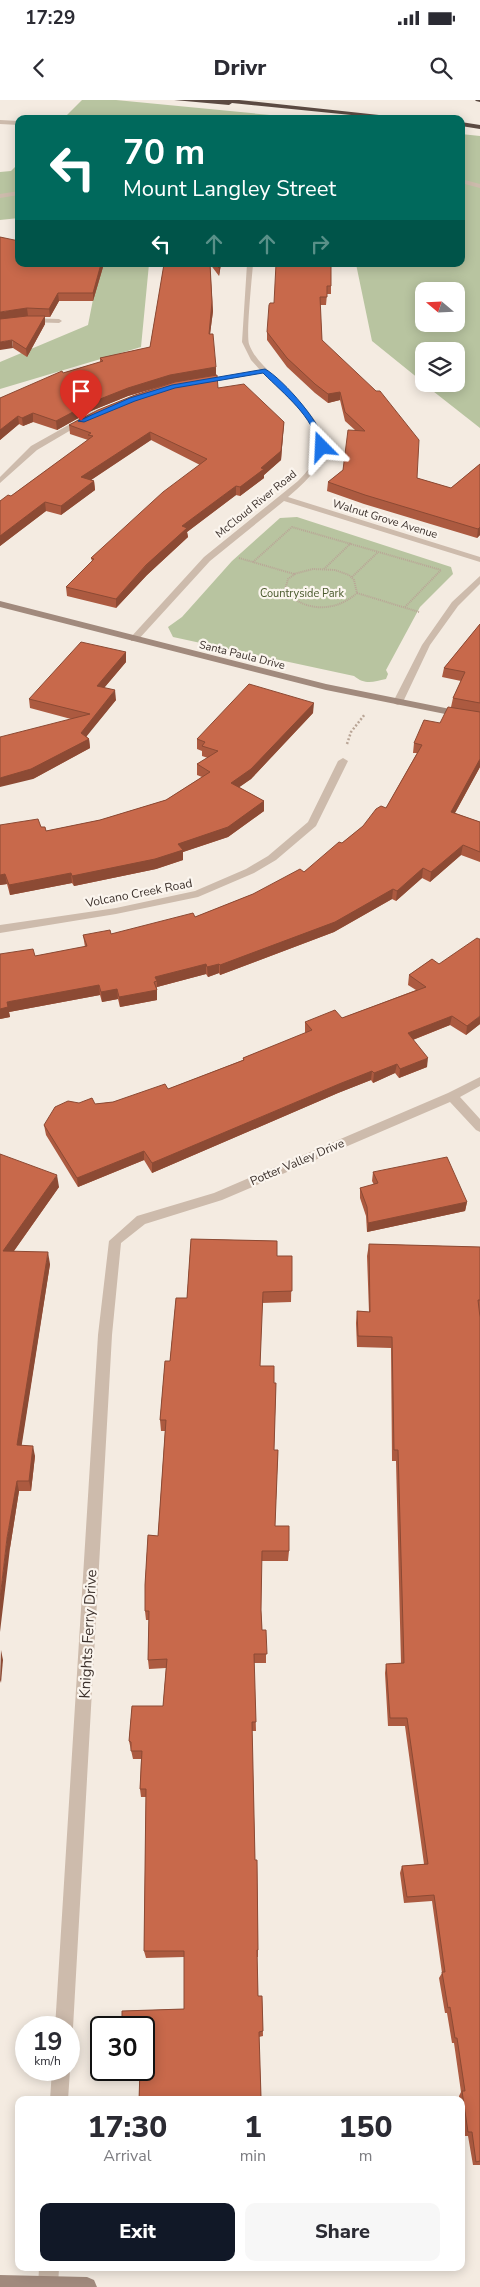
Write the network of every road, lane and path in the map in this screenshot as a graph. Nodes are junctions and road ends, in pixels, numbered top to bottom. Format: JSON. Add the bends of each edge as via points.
{"nodes":[{"id":1,"x":177,"y":100,"type":"edge"},
{"id":2,"x":220,"y":100,"type":"edge"},
{"id":3,"x":291,"y":108,"type":"junction"},
{"id":4,"x":369,"y":115,"type":"edge"},
{"id":5,"x":0,"y":122,"type":"edge"},
{"id":6,"x":15,"y":123,"type":"edge"},
{"id":7,"x":465,"y":125,"type":"edge"},
{"id":8,"x":480,"y":127,"type":"edge"},
{"id":9,"x":465,"y":182,"type":"edge"},
{"id":10,"x":480,"y":186,"type":"edge"},
{"id":11,"x":15,"y":194,"type":"edge"},
{"id":12,"x":0,"y":196,"type":"edge"},
{"id":13,"x":250,"y":267,"type":"edge"},
{"id":14,"x":59,"y":321,"type":"dead end"},
{"id":15,"x":0,"y":324,"type":"edge"},
{"id":16,"x":265,"y":371,"type":"junction"},
{"id":17,"x":193,"y":383,"type":"edge"},
{"id":18,"x":95,"y":415,"type":"edge"},
{"id":19,"x":0,"y":481,"type":"edge"},
{"id":20,"x":283,"y":498,"type":"junction"},
{"id":21,"x":354,"y":540,"type":"dead end"},
{"id":22,"x":349,"y":544,"type":"junction"},
{"id":23,"x":382,"y":548,"type":"dead end"},
{"id":24,"x":378,"y":552,"type":"junction"},
{"id":25,"x":235,"y":556,"type":"dead end"},
{"id":26,"x":480,"y":560,"type":"edge"},
{"id":27,"x":253,"y":562,"type":"junction"},
{"id":28,"x":324,"y":569,"type":"junction"},
{"id":29,"x":295,"y":574,"type":"junction"},
{"id":30,"x":352,"y":578,"type":"junction"},
{"id":31,"x":480,"y":580,"type":"edge"},
{"id":32,"x":357,"y":593,"type":"junction"},
{"id":33,"x":0,"y":604,"type":"edge"},
{"id":34,"x":405,"y":608,"type":"junction"},
{"id":35,"x":420,"y":612,"type":"dead end"},
{"id":36,"x":134,"y":639,"type":"junction"},
{"id":37,"x":398,"y":702,"type":"junction"},
{"id":38,"x":367,"y":711,"type":"dead end"},
{"id":39,"x":480,"y":718,"type":"edge"},
{"id":40,"x":343,"y":761,"type":"joint"},
{"id":41,"x":0,"y":929,"type":"edge"},
{"id":42,"x":480,"y":1081,"type":"edge"},
{"id":43,"x":452,"y":1096,"type":"junction"},
{"id":44,"x":480,"y":1127,"type":"edge"},
{"id":45,"x":115,"y":1242,"type":"joint"},
{"id":46,"x":65,"y":2016,"type":"edge"},
{"id":47,"x":60,"y":2081,"type":"edge"},
{"id":48,"x":59,"y":2096,"type":"edge"},
{"id":49,"x":48,"y":2280,"type":"edge"},
{"id":50,"x":0,"y":2286,"type":"edge"},
{"id":51,"x":88,"y":2287,"type":"edge"}],
"edges":[{"from":1,"to":3,"type":"highway"},
{"from":2,"to":3,"type":"highway"},
{"from":3,"to":4,"type":"highway"},
{"from":5,"to":6,"type":"street"},
{"from":7,"to":8,"type":"highway"},
{"from":9,"to":10,"type":"street"},
{"from":11,"to":12,"type":"street"},
{"from":13,"to":16,"type":"street","name":"McCloud River Road","via":[[245,342],[254,360]]},
{"from":14,"to":15,"type":"street","via":[[28,320]]},
{"from":16,"to":17,"type":"street"},
{"from":16,"to":20,"type":"street","name":"McCloud River Road","via":[[308,414],[322,447],[313,470]]},
{"from":18,"to":19,"type":"street","via":[[34,448]]},
{"from":20,"to":26,"type":"street","name":"Walnut Grove Avenue"},
{"from":20,"to":36,"type":"street","name":"McCloud River Road","via":[[207,559]]},
{"from":21,"to":22,"type":"path"},
{"from":22,"to":24,"type":"path"},
{"from":22,"to":27,"type":"path","via":[[292,527]]},
{"from":22,"to":28,"type":"path"},
{"from":23,"to":24,"type":"path"},
{"from":24,"to":30,"type":"path"},
{"from":24,"to":34,"type":"path","via":[[441,570]]},
{"from":25,"to":27,"type":"path"},
{"from":27,"to":29,"type":"path"},
{"from":28,"to":29,"type":"path"},
{"from":28,"to":30,"type":"path","via":[[339,571]]},
{"from":29,"to":32,"type":"path","via":[[288,579],[285,590],[288,596],[304,604],[336,606],[346,603]]},
{"from":30,"to":32,"type":"path","via":[[356,582]]},
{"from":31,"to":37,"type":"street","via":[[455,604],[426,645]]},
{"from":32,"to":34,"type":"path"},
{"from":33,"to":36,"type":"street","name":"Santa Paula Drive"},
{"from":34,"to":35,"type":"path"},
{"from":36,"to":37,"type":"street","name":"Santa Paula Drive"},
{"from":37,"to":39,"type":"street","name":"Santa Paula Drive"},
{"from":38,"to":40,"type":"path","via":[[351,732]]},
{"from":40,"to":41,"type":"street","name":"Volcano Creek Road","via":[[312,824],[272,858],[250,871],[198,894],[116,912]]},
{"from":42,"to":43,"type":"street","name":"Potter Valley Drive"},
{"from":43,"to":44,"type":"street"},
{"from":43,"to":45,"type":"street","name":"Potter Valley Drive","via":[[218,1196],[141,1220]]},
{"from":45,"to":46,"type":"street","name":"Knights Ferry Drive","via":[[106,1325]]},
{"from":47,"to":48,"type":"street"},
{"from":49,"to":50,"type":"street"},
{"from":49,"to":51,"type":"street"}]}
